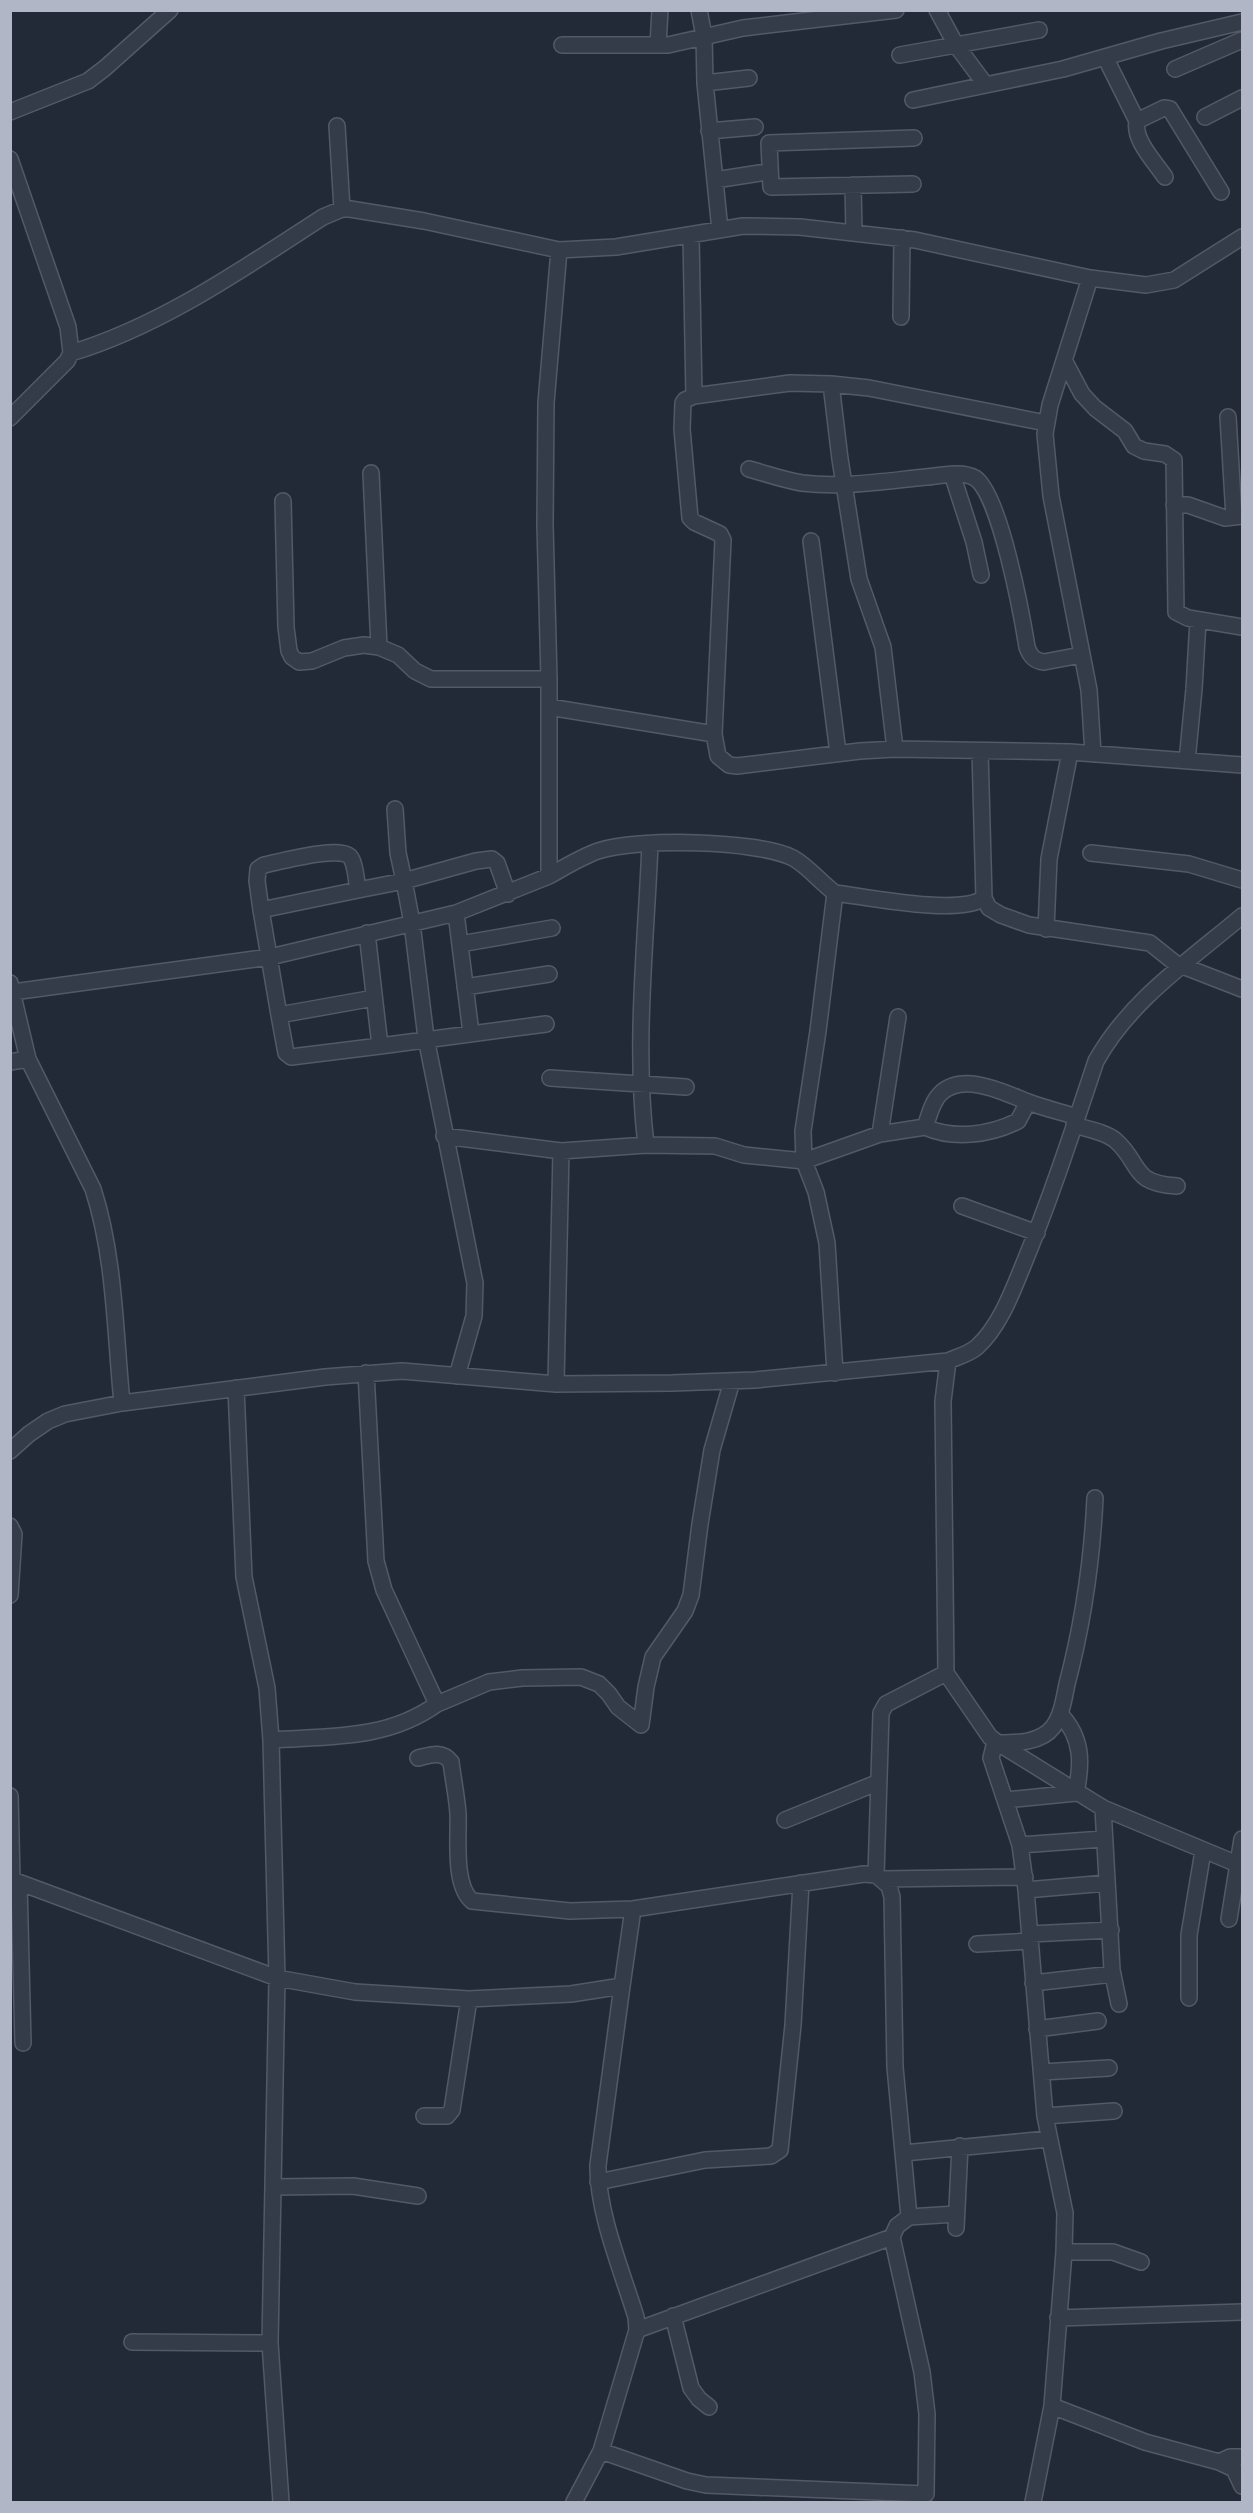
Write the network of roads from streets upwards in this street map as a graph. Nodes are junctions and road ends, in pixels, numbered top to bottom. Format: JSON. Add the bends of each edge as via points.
{"nodes":[{"id":1,"x":170,"y":10,"type":"edge"},
{"id":2,"x":660,"y":10,"type":"edge"},
{"id":3,"x":699,"y":10,"type":"edge"},
{"id":4,"x":896,"y":10,"type":"edge"},
{"id":5,"x":937,"y":10,"type":"edge"},
{"id":6,"x":1242,"y":22,"type":"edge"},
{"id":7,"x":1039,"y":30,"type":"dead end"},
{"id":8,"x":704,"y":36,"type":"junction"},
{"id":9,"x":1242,"y":40,"type":"edge"},
{"id":10,"x":561,"y":45,"type":"dead end"},
{"id":11,"x":658,"y":45,"type":"junction"},
{"id":12,"x":956,"y":45,"type":"junction"},
{"id":13,"x":900,"y":55,"type":"dead end"},
{"id":14,"x":1105,"y":57,"type":"junction"},
{"id":15,"x":1175,"y":69,"type":"dead end"},
{"id":16,"x":748,"y":78,"type":"dead end"},
{"id":17,"x":705,"y":83,"type":"junction"},
{"id":18,"x":985,"y":84,"type":"junction"},
{"id":19,"x":1242,"y":98,"type":"edge"},
{"id":20,"x":913,"y":100,"type":"dead end"},
{"id":21,"x":10,"y":112,"type":"edge"},
{"id":22,"x":1205,"y":117,"type":"dead end"},
{"id":23,"x":1137,"y":121,"type":"junction"},
{"id":24,"x":337,"y":126,"type":"dead end"},
{"id":25,"x":755,"y":127,"type":"dead end"},
{"id":26,"x":709,"y":131,"type":"junction"},
{"id":27,"x":914,"y":138,"type":"dead end"},
{"id":28,"x":10,"y":159,"type":"edge"},
{"id":29,"x":760,"y":173,"type":"dead end"},
{"id":30,"x":1165,"y":177,"type":"dead end"},
{"id":31,"x":715,"y":180,"type":"junction"},
{"id":32,"x":913,"y":184,"type":"dead end"},
{"id":33,"x":854,"y":185,"type":"junction"},
{"id":34,"x":1221,"y":192,"type":"dead end"},
{"id":35,"x":342,"y":209,"type":"junction"},
{"id":36,"x":720,"y":230,"type":"junction"},
{"id":37,"x":854,"y":233,"type":"junction"},
{"id":38,"x":691,"y":236,"type":"junction"},
{"id":39,"x":1242,"y":237,"type":"edge"},
{"id":40,"x":902,"y":238,"type":"junction"},
{"id":41,"x":559,"y":250,"type":"junction"},
{"id":42,"x":1090,"y":278,"type":"junction"},
{"id":43,"x":902,"y":317,"type":"dead end"},
{"id":44,"x":71,"y":353,"type":"junction"},
{"id":45,"x":1064,"y":360,"type":"junction"},
{"id":46,"x":831,"y":384,"type":"junction"},
{"id":47,"x":694,"y":396,"type":"junction"},
{"id":48,"x":1228,"y":417,"type":"dead end"},
{"id":49,"x":10,"y":418,"type":"edge"},
{"id":50,"x":1046,"y":423,"type":"junction"},
{"id":51,"x":749,"y":469,"type":"dead end"},
{"id":52,"x":371,"y":473,"type":"dead end"},
{"id":53,"x":952,"y":474,"type":"junction"},
{"id":54,"x":845,"y":485,"type":"junction"},
{"id":55,"x":283,"y":501,"type":"dead end"},
{"id":56,"x":1174,"y":505,"type":"junction"},
{"id":57,"x":1238,"y":517,"type":"edge"},
{"id":58,"x":811,"y":541,"type":"dead end"},
{"id":59,"x":981,"y":575,"type":"dead end"},
{"id":60,"x":1198,"y":620,"type":"junction"},
{"id":61,"x":1242,"y":627,"type":"edge"},
{"id":62,"x":379,"y":647,"type":"junction"},
{"id":63,"x":1081,"y":655,"type":"junction"},
{"id":64,"x":549,"y":679,"type":"junction"},
{"id":65,"x":549,"y":707,"type":"junction"},
{"id":66,"x":714,"y":734,"type":"junction"},
{"id":67,"x":895,"y":749,"type":"junction"},
{"id":68,"x":980,"y":751,"type":"junction"},
{"id":69,"x":1070,"y":752,"type":"junction"},
{"id":70,"x":838,"y":753,"type":"junction"},
{"id":71,"x":1093,"y":754,"type":"junction"},
{"id":72,"x":1187,"y":760,"type":"junction"},
{"id":73,"x":1242,"y":765,"type":"edge"},
{"id":74,"x":395,"y":809,"type":"dead end"},
{"id":75,"x":650,"y":844,"type":"junction"},
{"id":76,"x":1091,"y":854,"type":"dead end"},
{"id":77,"x":549,"y":876,"type":"junction"},
{"id":78,"x":1242,"y":880,"type":"edge"},
{"id":79,"x":404,"y":881,"type":"junction"},
{"id":80,"x":358,"y":890,"type":"junction"},
{"id":81,"x":835,"y":892,"type":"junction"},
{"id":82,"x":508,"y":894,"type":"junction"},
{"id":83,"x":984,"y":898,"type":"junction"},
{"id":84,"x":261,"y":910,"type":"junction"},
{"id":85,"x":456,"y":913,"type":"junction"},
{"id":86,"x":1242,"y":916,"type":"edge"},
{"id":87,"x":412,"y":923,"type":"junction"},
{"id":88,"x":552,"y":928,"type":"dead end"},
{"id":89,"x":1046,"y":928,"type":"junction"},
{"id":90,"x":367,"y":933,"type":"junction"},
{"id":91,"x":460,"y":944,"type":"junction"},
{"id":92,"x":270,"y":957,"type":"junction"},
{"id":93,"x":1184,"y":966,"type":"junction"},
{"id":94,"x":549,"y":974,"type":"dead end"},
{"id":95,"x":12,"y":987,"type":"edge"},
{"id":96,"x":465,"y":987,"type":"junction"},
{"id":97,"x":1242,"y":989,"type":"edge"},
{"id":98,"x":374,"y":998,"type":"junction"},
{"id":99,"x":279,"y":1015,"type":"junction"},
{"id":100,"x":898,"y":1017,"type":"dead end"},
{"id":101,"x":546,"y":1024,"type":"dead end"},
{"id":102,"x":471,"y":1033,"type":"junction"},
{"id":103,"x":426,"y":1038,"type":"junction"},
{"id":104,"x":380,"y":1046,"type":"junction"},
{"id":105,"x":28,"y":1059,"type":"junction"},
{"id":106,"x":10,"y":1062,"type":"edge"},
{"id":107,"x":550,"y":1078,"type":"dead end"},
{"id":108,"x":641,"y":1084,"type":"junction"},
{"id":109,"x":686,"y":1087,"type":"dead end"},
{"id":110,"x":1028,"y":1102,"type":"junction"},
{"id":111,"x":1076,"y":1121,"type":"junction"},
{"id":112,"x":925,"y":1127,"type":"junction"},
{"id":113,"x":880,"y":1134,"type":"junction"},
{"id":114,"x":444,"y":1136,"type":"junction"},
{"id":115,"x":646,"y":1145,"type":"junction"},
{"id":116,"x":561,"y":1151,"type":"junction"},
{"id":117,"x":804,"y":1161,"type":"junction"},
{"id":118,"x":1177,"y":1186,"type":"dead end"},
{"id":119,"x":962,"y":1206,"type":"dead end"},
{"id":120,"x":1036,"y":1233,"type":"junction"},
{"id":121,"x":948,"y":1361,"type":"junction"},
{"id":122,"x":366,"y":1373,"type":"junction"},
{"id":123,"x":835,"y":1373,"type":"junction"},
{"id":124,"x":457,"y":1376,"type":"junction"},
{"id":125,"x":732,"y":1381,"type":"junction"},
{"id":126,"x":556,"y":1384,"type":"junction"},
{"id":127,"x":236,"y":1388,"type":"junction"},
{"id":128,"x":122,"y":1403,"type":"junction"},
{"id":129,"x":10,"y":1451,"type":"edge"},
{"id":130,"x":1095,"y":1498,"type":"dead end"},
{"id":131,"x":10,"y":1526,"type":"edge"},
{"id":132,"x":10,"y":1595,"type":"edge"},
{"id":133,"x":946,"y":1673,"type":"junction"},
{"id":134,"x":437,"y":1704,"type":"junction"},
{"id":135,"x":1060,"y":1714,"type":"junction"},
{"id":136,"x":271,"y":1740,"type":"junction"},
{"id":137,"x":998,"y":1743,"type":"junction"},
{"id":138,"x":418,"y":1758,"type":"dead end"},
{"id":139,"x":879,"y":1782,"type":"junction"},
{"id":140,"x":1076,"y":1793,"type":"junction"},
{"id":141,"x":10,"y":1797,"type":"edge"},
{"id":142,"x":1006,"y":1800,"type":"junction"},
{"id":143,"x":1103,"y":1808,"type":"junction"},
{"id":144,"x":785,"y":1820,"type":"dead end"},
{"id":145,"x":1103,"y":1839,"type":"junction"},
{"id":146,"x":1242,"y":1839,"type":"edge"},
{"id":147,"x":1020,"y":1845,"type":"junction"},
{"id":148,"x":1203,"y":1851,"type":"junction"},
{"id":149,"x":1240,"y":1865,"type":"edge"},
{"id":150,"x":880,"y":1877,"type":"junction"},
{"id":151,"x":14,"y":1880,"type":"edge"},
{"id":152,"x":801,"y":1883,"type":"junction"},
{"id":153,"x":1107,"y":1883,"type":"junction"},
{"id":154,"x":1025,"y":1884,"type":"junction"},
{"id":155,"x":633,"y":1909,"type":"junction"},
{"id":156,"x":1229,"y":1919,"type":"dead end"},
{"id":157,"x":1111,"y":1930,"type":"junction"},
{"id":158,"x":1030,"y":1938,"type":"junction"},
{"id":159,"x":978,"y":1944,"type":"dead end"},
{"id":160,"x":1113,"y":1974,"type":"junction"},
{"id":161,"x":277,"y":1978,"type":"junction"},
{"id":162,"x":1033,"y":1983,"type":"junction"},
{"id":163,"x":622,"y":1986,"type":"junction"},
{"id":164,"x":1189,"y":1998,"type":"dead end"},
{"id":165,"x":469,"y":1999,"type":"junction"},
{"id":166,"x":1119,"y":2004,"type":"dead end"},
{"id":167,"x":1098,"y":2021,"type":"dead end"},
{"id":168,"x":1037,"y":2029,"type":"junction"},
{"id":169,"x":24,"y":2043,"type":"dead end"},
{"id":170,"x":1109,"y":2068,"type":"dead end"},
{"id":171,"x":1042,"y":2072,"type":"junction"},
{"id":172,"x":1114,"y":2112,"type":"dead end"},
{"id":173,"x":424,"y":2116,"type":"dead end"},
{"id":174,"x":1045,"y":2116,"type":"junction"},
{"id":175,"x":1048,"y":2139,"type":"junction"},
{"id":176,"x":960,"y":2146,"type":"junction"},
{"id":177,"x":904,"y":2152,"type":"junction"},
{"id":178,"x":598,"y":2182,"type":"junction"},
{"id":179,"x":273,"y":2187,"type":"junction"},
{"id":180,"x":418,"y":2196,"type":"dead end"},
{"id":181,"x":909,"y":2217,"type":"junction"},
{"id":182,"x":892,"y":2237,"type":"junction"},
{"id":183,"x":1064,"y":2252,"type":"junction"},
{"id":184,"x":1141,"y":2262,"type":"dead end"},
{"id":185,"x":1242,"y":2312,"type":"edge"},
{"id":186,"x":673,"y":2316,"type":"junction"},
{"id":187,"x":1058,"y":2318,"type":"junction"},
{"id":188,"x":637,"y":2330,"type":"junction"},
{"id":189,"x":132,"y":2342,"type":"dead end"},
{"id":190,"x":270,"y":2343,"type":"junction"},
{"id":191,"x":1052,"y":2406,"type":"junction"},
{"id":192,"x":709,"y":2407,"type":"dead end"},
{"id":193,"x":601,"y":2451,"type":"junction"},
{"id":194,"x":1242,"y":2457,"type":"edge"},
{"id":195,"x":1219,"y":2462,"type":"junction"},
{"id":196,"x":1242,"y":2486,"type":"edge"},
{"id":197,"x":281,"y":2502,"type":"edge"},
{"id":198,"x":574,"y":2502,"type":"edge"},
{"id":199,"x":1033,"y":2502,"type":"edge"}],
"edges":[{"from":1,"to":21,"type":"street","via":[[88,81]]},
{"from":2,"to":11,"type":"street"},
{"from":3,"to":8,"type":"street"},
{"from":4,"to":8,"type":"street"},
{"from":5,"to":12,"type":"street"},
{"from":6,"to":14,"type":"street"},
{"from":7,"to":12,"type":"street"},
{"from":8,"to":11,"type":"street"},
{"from":8,"to":17,"type":"street"},
{"from":9,"to":15,"type":"street"},
{"from":10,"to":11,"type":"street"},
{"from":12,"to":13,"type":"street"},
{"from":12,"to":18,"type":"street"},
{"from":14,"to":18,"type":"street"},
{"from":14,"to":23,"type":"street"},
{"from":16,"to":17,"type":"street"},
{"from":17,"to":26,"type":"street"},
{"from":18,"to":20,"type":"street"},
{"from":19,"to":22,"type":"street"},
{"from":23,"to":30,"type":"street","via":[[1139,137]]},
{"from":23,"to":34,"type":"street","via":[[1170,109]]},
{"from":24,"to":35,"type":"street"},
{"from":25,"to":26,"type":"street"},
{"from":26,"to":31,"type":"street"},
{"from":27,"to":33,"type":"street","via":[[770,143],[771,187]]},
{"from":28,"to":44,"type":"street","via":[[68,327]]},
{"from":29,"to":31,"type":"street"},
{"from":31,"to":36,"type":"street"},
{"from":32,"to":33,"type":"street"},
{"from":33,"to":37,"type":"street"},
{"from":35,"to":41,"type":"street","via":[[424,221]]},
{"from":35,"to":44,"type":"street","via":[[178,306]]},
{"from":36,"to":37,"type":"street","via":[[766,225]]},
{"from":36,"to":38,"type":"street"},
{"from":37,"to":40,"type":"street"},
{"from":38,"to":41,"type":"street","via":[[616,247]]},
{"from":38,"to":47,"type":"street"},
{"from":39,"to":42,"type":"street","via":[[1189,272],[1164,283],[1146,285]]},
{"from":40,"to":42,"type":"street"},
{"from":40,"to":43,"type":"street"},
{"from":41,"to":64,"type":"street","via":[[546,402]]},
{"from":42,"to":45,"type":"street"},
{"from":44,"to":49,"type":"street","via":[[57,373]]},
{"from":45,"to":50,"type":"street"},
{"from":45,"to":56,"type":"street","via":[[1082,394],[1125,431],[1134,446],[1174,460]]},
{"from":46,"to":47,"type":"street","via":[[790,383]]},
{"from":46,"to":50,"type":"street"},
{"from":46,"to":54,"type":"street"},
{"from":47,"to":66,"type":"street","via":[[685,400],[682,410],[690,518],[720,534],[723,540]]},
{"from":48,"to":57,"type":"street"},
{"from":50,"to":63,"type":"street","via":[[1051,496]]},
{"from":51,"to":54,"type":"street","via":[[802,483]]},
{"from":52,"to":62,"type":"street"},
{"from":53,"to":54,"type":"street"},
{"from":53,"to":59,"type":"street"},
{"from":53,"to":63,"type":"street","via":[[974,477],[983,487],[1013,570],[1030,656],[1044,662]]},
{"from":54,"to":67,"type":"street","via":[[859,579],[883,646]]},
{"from":55,"to":62,"type":"street","via":[[286,627],[292,657],[299,662],[312,661],[344,648]]},
{"from":56,"to":57,"type":"street"},
{"from":56,"to":60,"type":"street","via":[[1175,606],[1180,615]]},
{"from":58,"to":70,"type":"street"},
{"from":60,"to":61,"type":"street"},
{"from":60,"to":72,"type":"street"},
{"from":62,"to":64,"type":"street","via":[[398,655],[431,679]]},
{"from":63,"to":71,"type":"street","via":[[1089,690]]},
{"from":64,"to":65,"type":"street"},
{"from":65,"to":66,"type":"street"},
{"from":65,"to":77,"type":"street"},
{"from":66,"to":70,"type":"street","via":[[718,756],[729,765]]},
{"from":67,"to":68,"type":"street"},
{"from":67,"to":70,"type":"street"},
{"from":68,"to":69,"type":"street"},
{"from":68,"to":83,"type":"street"},
{"from":69,"to":71,"type":"street"},
{"from":69,"to":89,"type":"street","via":[[1049,859]]},
{"from":71,"to":72,"type":"street"},
{"from":72,"to":73,"type":"street"},
{"from":74,"to":79,"type":"street"},
{"from":75,"to":77,"type":"street","via":[[598,851]]},
{"from":75,"to":81,"type":"street","via":[[773,851],[792,858]]},
{"from":75,"to":108,"type":"street"},
{"from":76,"to":78,"type":"street","via":[[1189,864]]},
{"from":77,"to":82,"type":"street"},
{"from":79,"to":80,"type":"street"},
{"from":79,"to":82,"type":"street","via":[[492,859]]},
{"from":79,"to":87,"type":"street"},
{"from":80,"to":84,"type":"street"},
{"from":80,"to":84,"type":"street","via":[[351,858],[345,852],[264,865],[258,869]]},
{"from":81,"to":83,"type":"street","via":[[963,906]]},
{"from":81,"to":117,"type":"street","via":[[805,1111]]},
{"from":82,"to":85,"type":"street"},
{"from":83,"to":89,"type":"street","via":[[989,908],[1001,915]]},
{"from":84,"to":92,"type":"street"},
{"from":85,"to":87,"type":"street"},
{"from":85,"to":91,"type":"street"},
{"from":86,"to":93,"type":"street"},
{"from":87,"to":90,"type":"street"},
{"from":87,"to":103,"type":"street"},
{"from":88,"to":91,"type":"street"},
{"from":89,"to":93,"type":"street","via":[[1150,943],[1168,960]]},
{"from":90,"to":92,"type":"street"},
{"from":90,"to":98,"type":"street"},
{"from":91,"to":96,"type":"street"},
{"from":92,"to":95,"type":"street"},
{"from":92,"to":99,"type":"street"},
{"from":93,"to":97,"type":"street"},
{"from":93,"to":111,"type":"street","via":[[1137,1006],[1110,1037],[1096,1061]]},
{"from":94,"to":96,"type":"street"},
{"from":95,"to":105,"type":"street"},
{"from":96,"to":102,"type":"street"},
{"from":98,"to":99,"type":"street"},
{"from":98,"to":104,"type":"street"},
{"from":99,"to":104,"type":"street","via":[[286,1053],[291,1057]]},
{"from":100,"to":113,"type":"street"},
{"from":101,"to":102,"type":"street"},
{"from":102,"to":103,"type":"street"},
{"from":103,"to":104,"type":"street"},
{"from":103,"to":114,"type":"street"},
{"from":105,"to":106,"type":"street"},
{"from":105,"to":128,"type":"street","via":[[98,1205]]},
{"from":107,"to":108,"type":"street"},
{"from":108,"to":109,"type":"street"},
{"from":108,"to":115,"type":"street"},
{"from":110,"to":111,"type":"street"},
{"from":110,"to":112,"type":"street","via":[[1018,1120],[983,1132],[943,1134]]},
{"from":110,"to":112,"type":"street","via":[[974,1085],[950,1088],[936,1100]]},
{"from":111,"to":118,"type":"street","via":[[1113,1138],[1142,1176]]},
{"from":111,"to":120,"type":"street"},
{"from":112,"to":113,"type":"street"},
{"from":113,"to":117,"type":"street"},
{"from":114,"to":116,"type":"street"},
{"from":114,"to":124,"type":"street","via":[[476,1283],[474,1316]]},
{"from":115,"to":116,"type":"street"},
{"from":115,"to":117,"type":"street","via":[[715,1146],[744,1155]]},
{"from":116,"to":126,"type":"street"},
{"from":117,"to":123,"type":"street","via":[[816,1192],[827,1244]]},
{"from":119,"to":120,"type":"street"},
{"from":120,"to":121,"type":"street","via":[[1010,1295],[986,1337],[975,1348]]},
{"from":121,"to":123,"type":"street"},
{"from":121,"to":133,"type":"street","via":[[943,1401]]},
{"from":122,"to":124,"type":"street","via":[[402,1371]]},
{"from":122,"to":127,"type":"street"},
{"from":122,"to":134,"type":"street","via":[[376,1561],[384,1590]]},
{"from":123,"to":125,"type":"street"},
{"from":124,"to":126,"type":"street"},
{"from":125,"to":126,"type":"street"},
{"from":125,"to":134,"type":"street","via":[[712,1450],[691,1595],[685,1611],[653,1657],[641,1725],[618,1707],[599,1684],[581,1677],[489,1682]]},
{"from":127,"to":128,"type":"street"},
{"from":127,"to":136,"type":"street","via":[[244,1578],[267,1688]]},
{"from":128,"to":129,"type":"street","via":[[48,1421]]},
{"from":130,"to":135,"type":"street","via":[[1086,1590]]},
{"from":131,"to":132,"type":"street","via":[[14,1534]]},
{"from":133,"to":137,"type":"street"},
{"from":133,"to":139,"type":"street","via":[[883,1707]]},
{"from":134,"to":136,"type":"street","via":[[420,1717],[374,1733]]},
{"from":135,"to":137,"type":"street","via":[[1053,1728],[1043,1736]]},
{"from":135,"to":140,"type":"street","via":[[1075,1734],[1079,1751]]},
{"from":136,"to":161,"type":"street"},
{"from":137,"to":140,"type":"street"},
{"from":137,"to":142,"type":"street","via":[[991,1758]]},
{"from":138,"to":155,"type":"street","via":[[436,1754],[451,1762],[458,1813],[459,1867],[464,1893],[472,1901],[570,1911]]},
{"from":139,"to":144,"type":"street"},
{"from":139,"to":150,"type":"street"},
{"from":140,"to":142,"type":"street"},
{"from":140,"to":143,"type":"street"},
{"from":141,"to":151,"type":"street"},
{"from":142,"to":147,"type":"street"},
{"from":143,"to":145,"type":"street"},
{"from":143,"to":148,"type":"street"},
{"from":145,"to":147,"type":"street"},
{"from":145,"to":153,"type":"street"},
{"from":146,"to":149,"type":"street"},
{"from":147,"to":154,"type":"street"},
{"from":148,"to":149,"type":"street"},
{"from":148,"to":164,"type":"street","via":[[1190,1935]]},
{"from":149,"to":156,"type":"street"},
{"from":150,"to":152,"type":"street","via":[[864,1874]]},
{"from":150,"to":154,"type":"street"},
{"from":150,"to":177,"type":"street","via":[[892,1891],[895,2067]]},
{"from":151,"to":161,"type":"street"},
{"from":151,"to":169,"type":"street"},
{"from":152,"to":155,"type":"street"},
{"from":152,"to":178,"type":"street","via":[[793,2025],[780,2150],[771,2156],[705,2160]]},
{"from":153,"to":154,"type":"street"},
{"from":153,"to":157,"type":"street"},
{"from":154,"to":158,"type":"street"},
{"from":155,"to":163,"type":"street"},
{"from":157,"to":158,"type":"street"},
{"from":157,"to":160,"type":"street"},
{"from":158,"to":159,"type":"street"},
{"from":158,"to":162,"type":"street"},
{"from":160,"to":162,"type":"street"},
{"from":160,"to":166,"type":"street"},
{"from":161,"to":165,"type":"street","via":[[355,1992]]},
{"from":161,"to":179,"type":"street"},
{"from":162,"to":168,"type":"street"},
{"from":163,"to":165,"type":"street","via":[[572,1994]]},
{"from":163,"to":178,"type":"street"},
{"from":165,"to":173,"type":"street","via":[[451,2114]]},
{"from":167,"to":168,"type":"street"},
{"from":168,"to":171,"type":"street"},
{"from":170,"to":171,"type":"street"},
{"from":171,"to":174,"type":"street"},
{"from":172,"to":174,"type":"street"},
{"from":174,"to":175,"type":"street"},
{"from":175,"to":176,"type":"street"},
{"from":175,"to":183,"type":"street","via":[[1063,2197]]},
{"from":176,"to":177,"type":"street"},
{"from":176,"to":181,"type":"street","via":[[956,2222]]},
{"from":177,"to":181,"type":"street"},
{"from":178,"to":188,"type":"street"},
{"from":179,"to":180,"type":"street","via":[[353,2186]]},
{"from":179,"to":190,"type":"street"},
{"from":181,"to":182,"type":"street","via":[[897,2226]]},
{"from":182,"to":186,"type":"street"},
{"from":182,"to":193,"type":"street","via":[[927,2414],[926,2494],[706,2485]]},
{"from":183,"to":184,"type":"street","via":[[1113,2252]]},
{"from":183,"to":187,"type":"street"},
{"from":185,"to":187,"type":"street"},
{"from":186,"to":188,"type":"street"},
{"from":186,"to":192,"type":"street","via":[[691,2388]]},
{"from":187,"to":191,"type":"street"},
{"from":188,"to":193,"type":"street"},
{"from":189,"to":190,"type":"street"},
{"from":190,"to":197,"type":"street"},
{"from":191,"to":195,"type":"street","via":[[1145,2442]]},
{"from":191,"to":199,"type":"street"},
{"from":193,"to":198,"type":"street"},
{"from":194,"to":195,"type":"street"},
{"from":195,"to":196,"type":"street","via":[[1234,2469]]}]}
